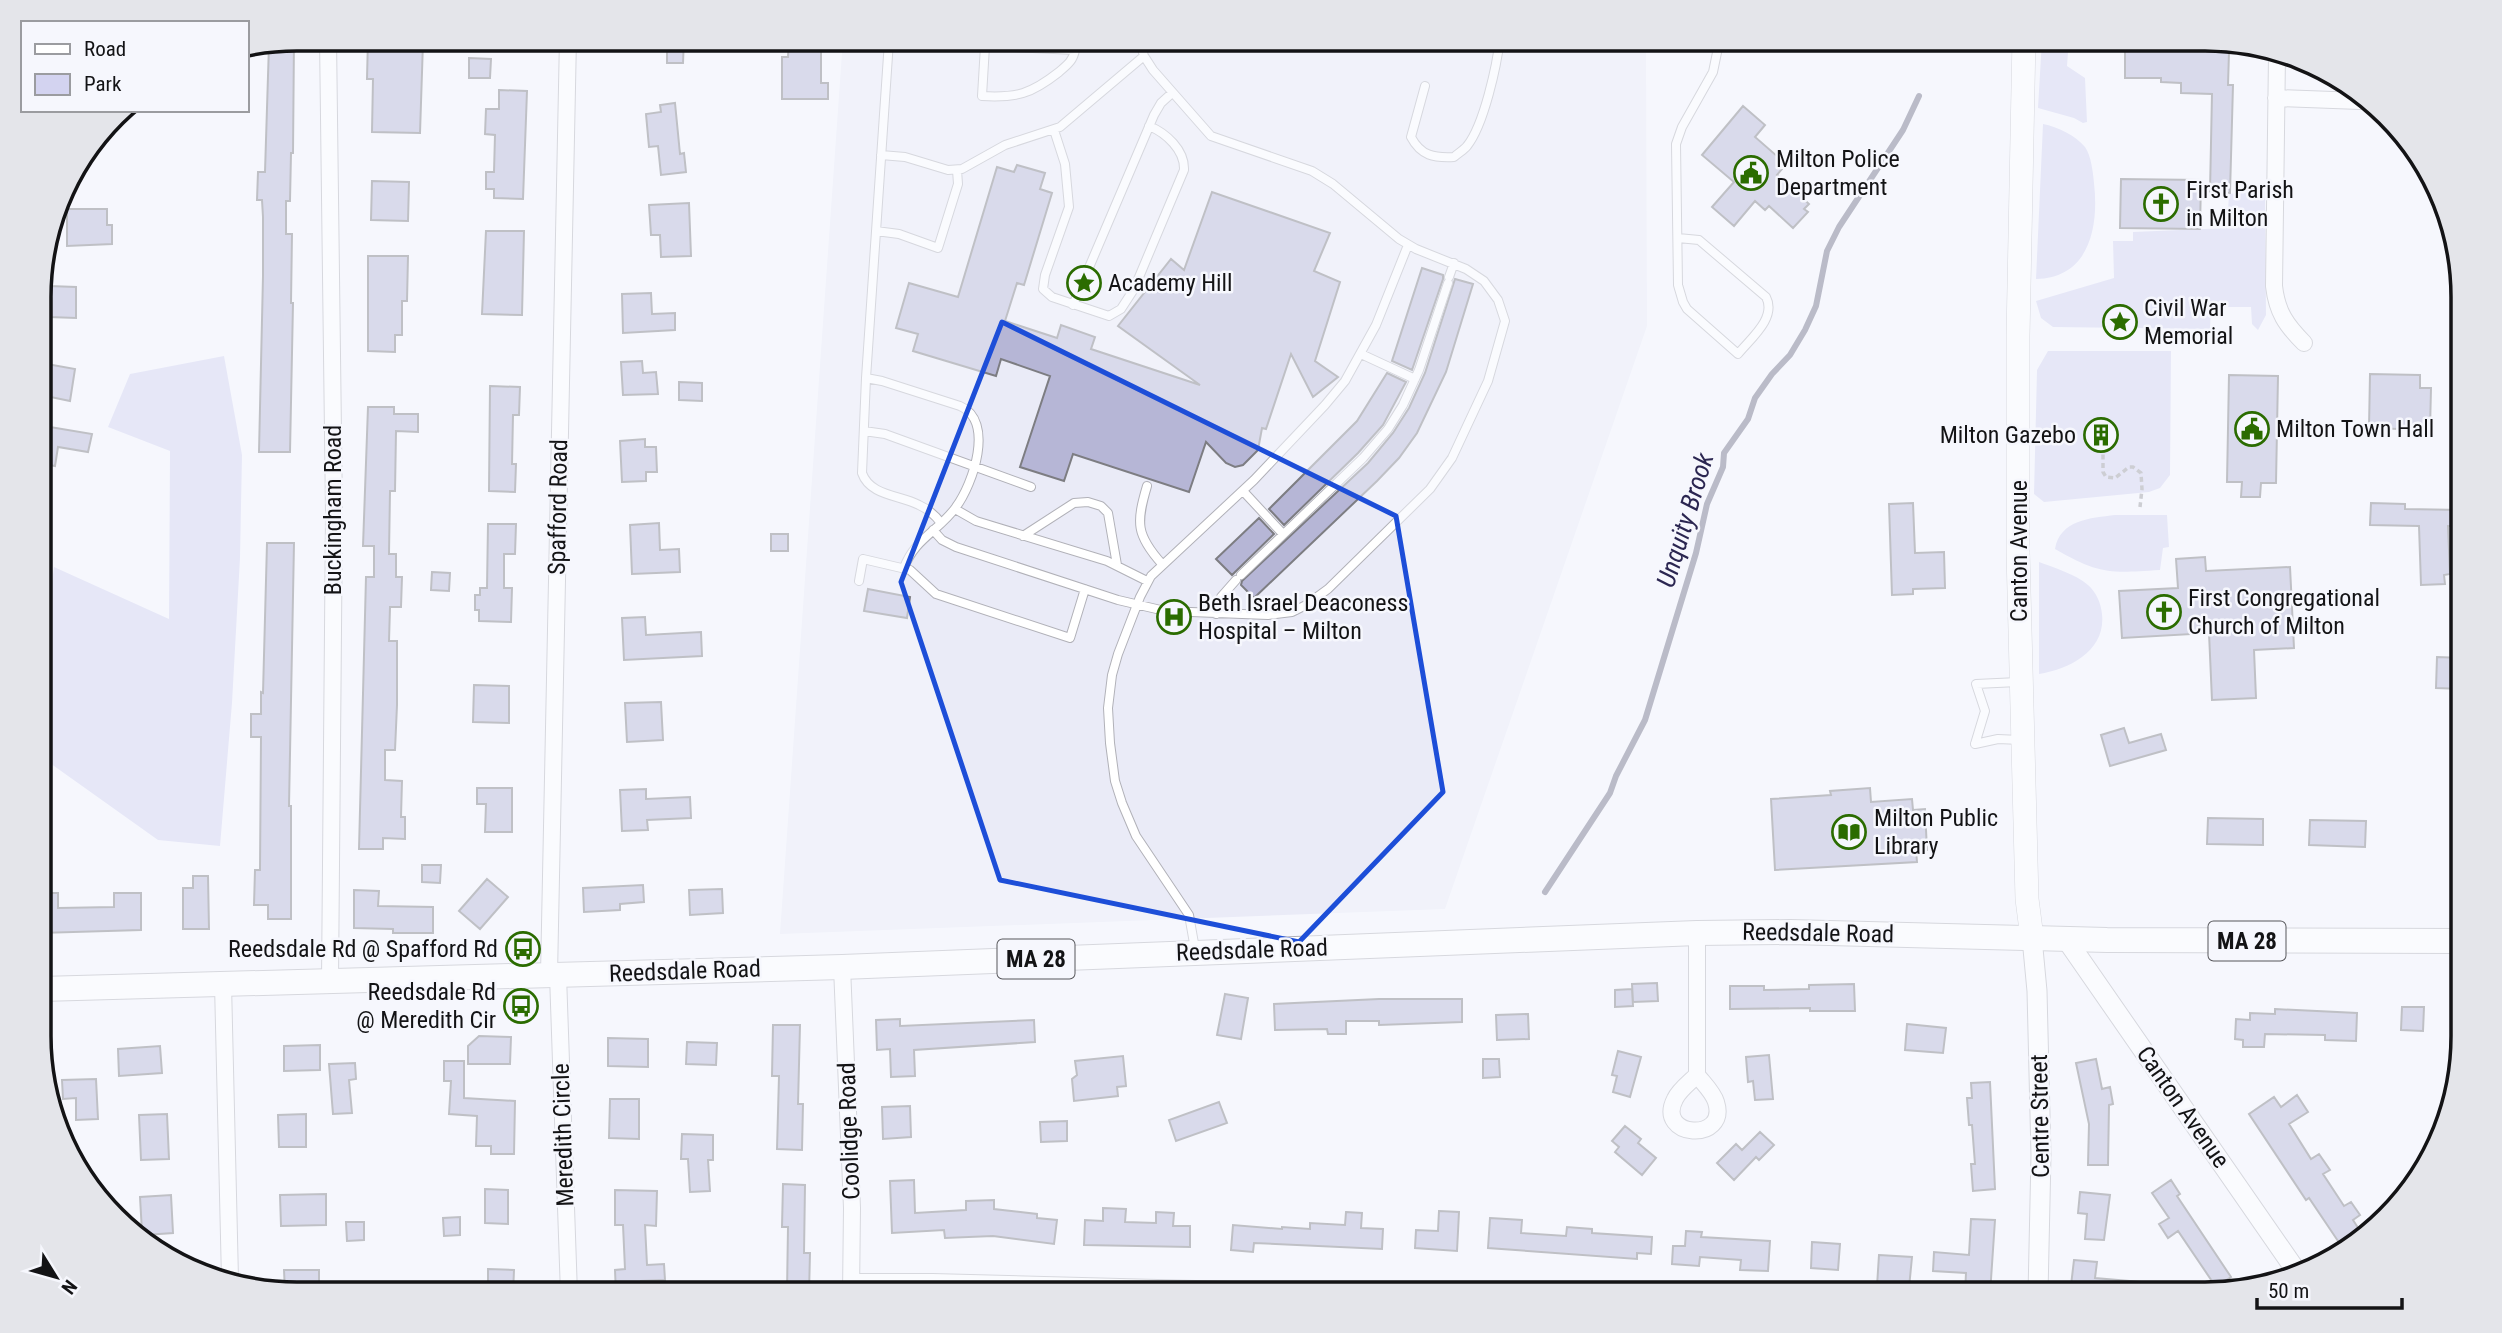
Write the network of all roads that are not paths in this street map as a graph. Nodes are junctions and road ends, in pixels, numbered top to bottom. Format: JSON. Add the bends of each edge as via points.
{"nodes":[{"id":1,"x":328,"y":51,"type":"edge"},
{"id":2,"x":568,"y":51,"type":"edge"},
{"id":3,"x":888,"y":51,"type":"edge"},
{"id":4,"x":985,"y":51,"type":"edge"},
{"id":5,"x":1075,"y":51,"type":"edge"},
{"id":6,"x":1143,"y":51,"type":"edge"},
{"id":7,"x":1498,"y":51,"type":"edge"},
{"id":8,"x":1717,"y":51,"type":"edge"},
{"id":9,"x":2024,"y":51,"type":"edge"},
{"id":10,"x":1144,"y":56,"type":"junction"},
{"id":11,"x":2277,"y":62,"type":"edge"},
{"id":12,"x":1425,"y":86,"type":"dead end"},
{"id":13,"x":1172,"y":93,"type":"junction"},
{"id":14,"x":2276,"y":98,"type":"junction"},
{"id":15,"x":2353,"y":101,"type":"edge"},
{"id":16,"x":1149,"y":126,"type":"junction"},
{"id":17,"x":1054,"y":130,"type":"junction"},
{"id":18,"x":881,"y":155,"type":"junction"},
{"id":19,"x":957,"y":170,"type":"junction"},
{"id":20,"x":876,"y":231,"type":"junction"},
{"id":21,"x":1678,"y":238,"type":"junction"},
{"id":22,"x":1408,"y":245,"type":"junction"},
{"id":23,"x":1454,"y":263,"type":"junction"},
{"id":24,"x":1073,"y":304,"type":"junction"},
{"id":25,"x":2304,"y":344,"type":"dead end"},
{"id":26,"x":1361,"y":354,"type":"junction"},
{"id":27,"x":866,"y":378,"type":"junction"},
{"id":28,"x":1415,"y":379,"type":"junction"},
{"id":29,"x":864,"y":431,"type":"junction"},
{"id":30,"x":974,"y":466,"type":"junction"},
{"id":31,"x":1147,"y":486,"type":"dead end"},
{"id":32,"x":1031,"y":487,"type":"dead end"},
{"id":33,"x":1243,"y":491,"type":"junction"},
{"id":34,"x":955,"y":509,"type":"junction"},
{"id":35,"x":941,"y":523,"type":"junction"},
{"id":36,"x":933,"y":530,"type":"junction"},
{"id":37,"x":1283,"y":534,"type":"junction"},
{"id":38,"x":1023,"y":536,"type":"junction"},
{"id":39,"x":1162,"y":564,"type":"junction"},
{"id":40,"x":1117,"y":565,"type":"junction"},
{"id":41,"x":904,"y":568,"type":"junction"},
{"id":42,"x":859,"y":581,"type":"dead end"},
{"id":43,"x":1147,"y":581,"type":"junction"},
{"id":44,"x":1086,"y":589,"type":"junction"},
{"id":45,"x":1137,"y":605,"type":"junction"},
{"id":46,"x":1216,"y":614,"type":"junction"},
{"id":47,"x":2020,"y":682,"type":"junction"},
{"id":48,"x":2022,"y":740,"type":"junction"},
{"id":49,"x":1697,"y":933,"type":"junction"},
{"id":50,"x":2032,"y":937,"type":"junction"},
{"id":51,"x":2066,"y":939,"type":"junction"},
{"id":52,"x":2451,"y":941,"type":"edge"},
{"id":53,"x":1195,"y":952,"type":"junction"},
{"id":54,"x":842,"y":967,"type":"junction"},
{"id":55,"x":554,"y":975,"type":"junction"},
{"id":56,"x":330,"y":981,"type":"junction"},
{"id":57,"x":223,"y":984,"type":"junction"},
{"id":58,"x":51,"y":989,"type":"edge"},
{"id":59,"x":1697,"y":1075,"type":"dead end"},
{"id":60,"x":2294,"y":1266,"type":"edge"},
{"id":61,"x":230,"y":1273,"type":"edge"},
{"id":62,"x":568,"y":1282,"type":"edge"},
{"id":63,"x":852,"y":1282,"type":"edge"},
{"id":64,"x":2038,"y":1282,"type":"edge"}],
"edges":[{"from":1,"to":56,"type":"street","name":"Buckingham Road","via":[[334,513]]},
{"from":2,"to":55,"type":"street","name":"Spafford Road"},
{"from":3,"to":18,"type":"lane"},
{"from":4,"to":5,"type":"lane","via":[[982,96],[999,97],[1023,95],[1038,87],[1070,63]]},
{"from":6,"to":10,"type":"lane"},
{"from":7,"to":12,"type":"lane","via":[[1478,124],[1467,146],[1454,157],[1427,155],[1411,137]]},
{"from":8,"to":21,"type":"lane","via":[[1713,72],[1676,144]]},
{"from":9,"to":47,"type":"main road","name":"Canton Avenue","via":[[2018,335]]},
{"from":10,"to":13,"type":"lane"},
{"from":10,"to":17,"type":"lane"},
{"from":11,"to":14,"type":"street"},
{"from":13,"to":16,"type":"lane","via":[[1157,108]]},
{"from":13,"to":22,"type":"lane","via":[[1211,136],[1319,174]]},
{"from":14,"to":15,"type":"street"},
{"from":14,"to":25,"type":"street","via":[[2275,293],[2284,321]]},
{"from":16,"to":24,"type":"lane"},
{"from":16,"to":24,"type":"lane","via":[[1164,133],[1174,145],[1185,164],[1183,176],[1121,309],[1105,316]]},
{"from":17,"to":19,"type":"lane","via":[[1005,145]]},
{"from":17,"to":24,"type":"lane","via":[[1065,164],[1069,207],[1043,289]]},
{"from":18,"to":19,"type":"lane"},
{"from":18,"to":20,"type":"lane"},
{"from":19,"to":20,"type":"lane","via":[[958,184],[938,247]]},
{"from":20,"to":27,"type":"lane"},
{"from":21,"to":21,"type":"lane","via":[[1682,302],[1738,354],[1767,317],[1766,297],[1699,240]]},
{"from":22,"to":23,"type":"lane"},
{"from":22,"to":26,"type":"lane"},
{"from":23,"to":28,"type":"lane"},
{"from":23,"to":46,"type":"lane","via":[[1489,286],[1505,321],[1483,393],[1445,470],[1368,552],[1300,609]]},
{"from":26,"to":28,"type":"lane"},
{"from":26,"to":33,"type":"lane","via":[[1332,398]]},
{"from":27,"to":29,"type":"lane"},
{"from":27,"to":30,"type":"lane","via":[[969,411],[979,432]]},
{"from":28,"to":37,"type":"lane","via":[[1376,444]]},
{"from":29,"to":30,"type":"lane","via":[[885,434]]},
{"from":29,"to":35,"type":"lane","via":[[866,482],[923,507]]},
{"from":30,"to":32,"type":"lane"},
{"from":30,"to":34,"type":"lane"},
{"from":31,"to":39,"type":"lane","via":[[1140,532]]},
{"from":33,"to":37,"type":"lane"},
{"from":33,"to":39,"type":"lane"},
{"from":34,"to":35,"type":"lane"},
{"from":34,"to":38,"type":"lane","via":[[976,522]]},
{"from":35,"to":36,"type":"lane"},
{"from":36,"to":41,"type":"lane","via":[[918,543]]},
{"from":36,"to":44,"type":"lane","via":[[956,547]]},
{"from":37,"to":46,"type":"lane","via":[[1221,597]]},
{"from":38,"to":40,"type":"lane"},
{"from":38,"to":40,"type":"lane","via":[[1074,503],[1101,506],[1108,513]]},
{"from":39,"to":43,"type":"lane"},
{"from":40,"to":43,"type":"lane"},
{"from":41,"to":42,"type":"lane","via":[[863,559]]},
{"from":41,"to":44,"type":"lane","via":[[942,597],[1070,638]]},
{"from":43,"to":45,"type":"lane"},
{"from":44,"to":45,"type":"lane"},
{"from":45,"to":46,"type":"lane"},
{"from":45,"to":53,"type":"lane","via":[[1110,687],[1113,769],[1136,836],[1189,915]]},
{"from":47,"to":48,"type":"main road","name":"Canton Avenue"},
{"from":47,"to":48,"type":"lane","via":[[1976,684],[1985,711],[1975,744]]},
{"from":48,"to":50,"type":"main road","name":"Canton Avenue"},
{"from":49,"to":50,"type":"main road","name":"Reedsdale Road","number":"MA 28"},
{"from":49,"to":53,"type":"main road","name":"Reedsdale Road","number":"MA 28"},
{"from":49,"to":59,"type":"street"},
{"from":50,"to":51,"type":"main road","name":"Reedsdale Road","number":"MA 28"},
{"from":50,"to":64,"type":"street","name":"Centre Street","via":[[2041,1155]]},
{"from":51,"to":52,"type":"main road","name":"Reedsdale Road","number":"MA 28"},
{"from":51,"to":60,"type":"street","name":"Canton Avenue"},
{"from":53,"to":54,"type":"main road","name":"Reedsdale Road","number":"MA 28"},
{"from":54,"to":55,"type":"main road","name":"Reedsdale Road","number":"MA 28"},
{"from":54,"to":63,"type":"street","name":"Coolidge Road"},
{"from":55,"to":56,"type":"main road","name":"Reedsdale Road","number":"MA 28"},
{"from":55,"to":62,"type":"street","name":"Meredith Circle"},
{"from":56,"to":57,"type":"main road","name":"Reedsdale Road","number":"MA 28"},
{"from":57,"to":58,"type":"main road","name":"Reedsdale Road","number":"MA 28"},
{"from":57,"to":61,"type":"street"}]}
